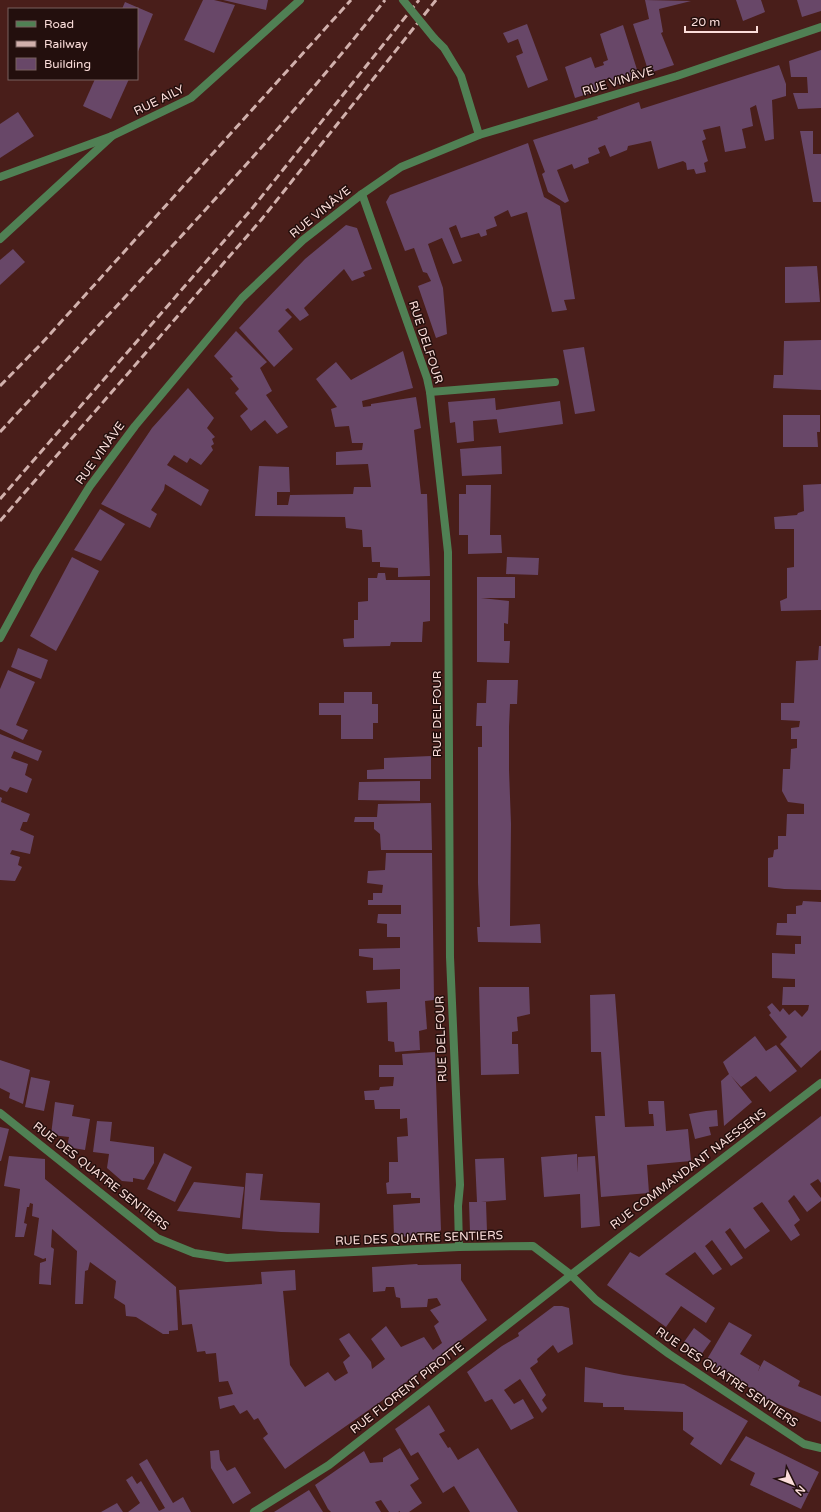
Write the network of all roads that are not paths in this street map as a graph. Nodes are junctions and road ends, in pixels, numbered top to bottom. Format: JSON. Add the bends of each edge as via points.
{"nodes":[{"id":1,"x":300,"y":0,"type":"edge"},
{"id":2,"x":403,"y":0,"type":"edge"},
{"id":3,"x":821,"y":27,"type":"edge"},
{"id":4,"x":479,"y":135,"type":"junction"},
{"id":5,"x":112,"y":136,"type":"junction"},
{"id":6,"x":0,"y":177,"type":"edge"},
{"id":7,"x":362,"y":194,"type":"junction"},
{"id":8,"x":0,"y":239,"type":"edge"},
{"id":9,"x":555,"y":382,"type":"dead end"},
{"id":10,"x":430,"y":392,"type":"junction"},
{"id":11,"x":0,"y":638,"type":"edge"},
{"id":12,"x":821,"y":1083,"type":"edge"},
{"id":13,"x":0,"y":1113,"type":"edge"},
{"id":14,"x":459,"y":1247,"type":"junction"},
{"id":15,"x":570,"y":1275,"type":"junction"},
{"id":16,"x":821,"y":1448,"type":"edge"},
{"id":17,"x":254,"y":1512,"type":"edge"}],
"edges":[{"from":1,"to":5,"type":"street","name":"RUE AILY","via":[[191,98]]},
{"from":2,"to":4,"type":"street","bridge":true,"via":[[444,48],[461,76]]},
{"from":3,"to":4,"type":"street","name":"RUE VINÂVE","via":[[677,76]]},
{"from":4,"to":7,"type":"street","name":"RUE VINÂVE","via":[[401,167]]},
{"from":5,"to":6,"type":"street","name":"RUE AILY"},
{"from":5,"to":8,"type":"street"},
{"from":7,"to":10,"type":"street","name":"RUE DELFOUR"},
{"from":7,"to":11,"type":"street","name":"RUE VINÂVE","via":[[303,240],[242,298],[135,426],[90,486],[36,572]]},
{"from":9,"to":10,"type":"street"},
{"from":10,"to":14,"type":"street","name":"RUE DELFOUR","via":[[448,552],[450,957],[460,1185]]},
{"from":12,"to":15,"type":"street","name":"RUE COMMANDANT NAESSENS"},
{"from":13,"to":14,"type":"street","name":"RUE DES QUATRE SENTIERS","via":[[157,1238],[194,1253],[227,1258]]},
{"from":14,"to":15,"type":"street","name":"RUE DES QUATRE SENTIERS","via":[[533,1246]]},
{"from":15,"to":16,"type":"street","name":"RUE DES QUATRE SENTIERS","via":[[596,1300],[669,1354],[804,1444]]},
{"from":15,"to":17,"type":"street","name":"RUE FLORENT PIROTTE","via":[[329,1465]]}]}
